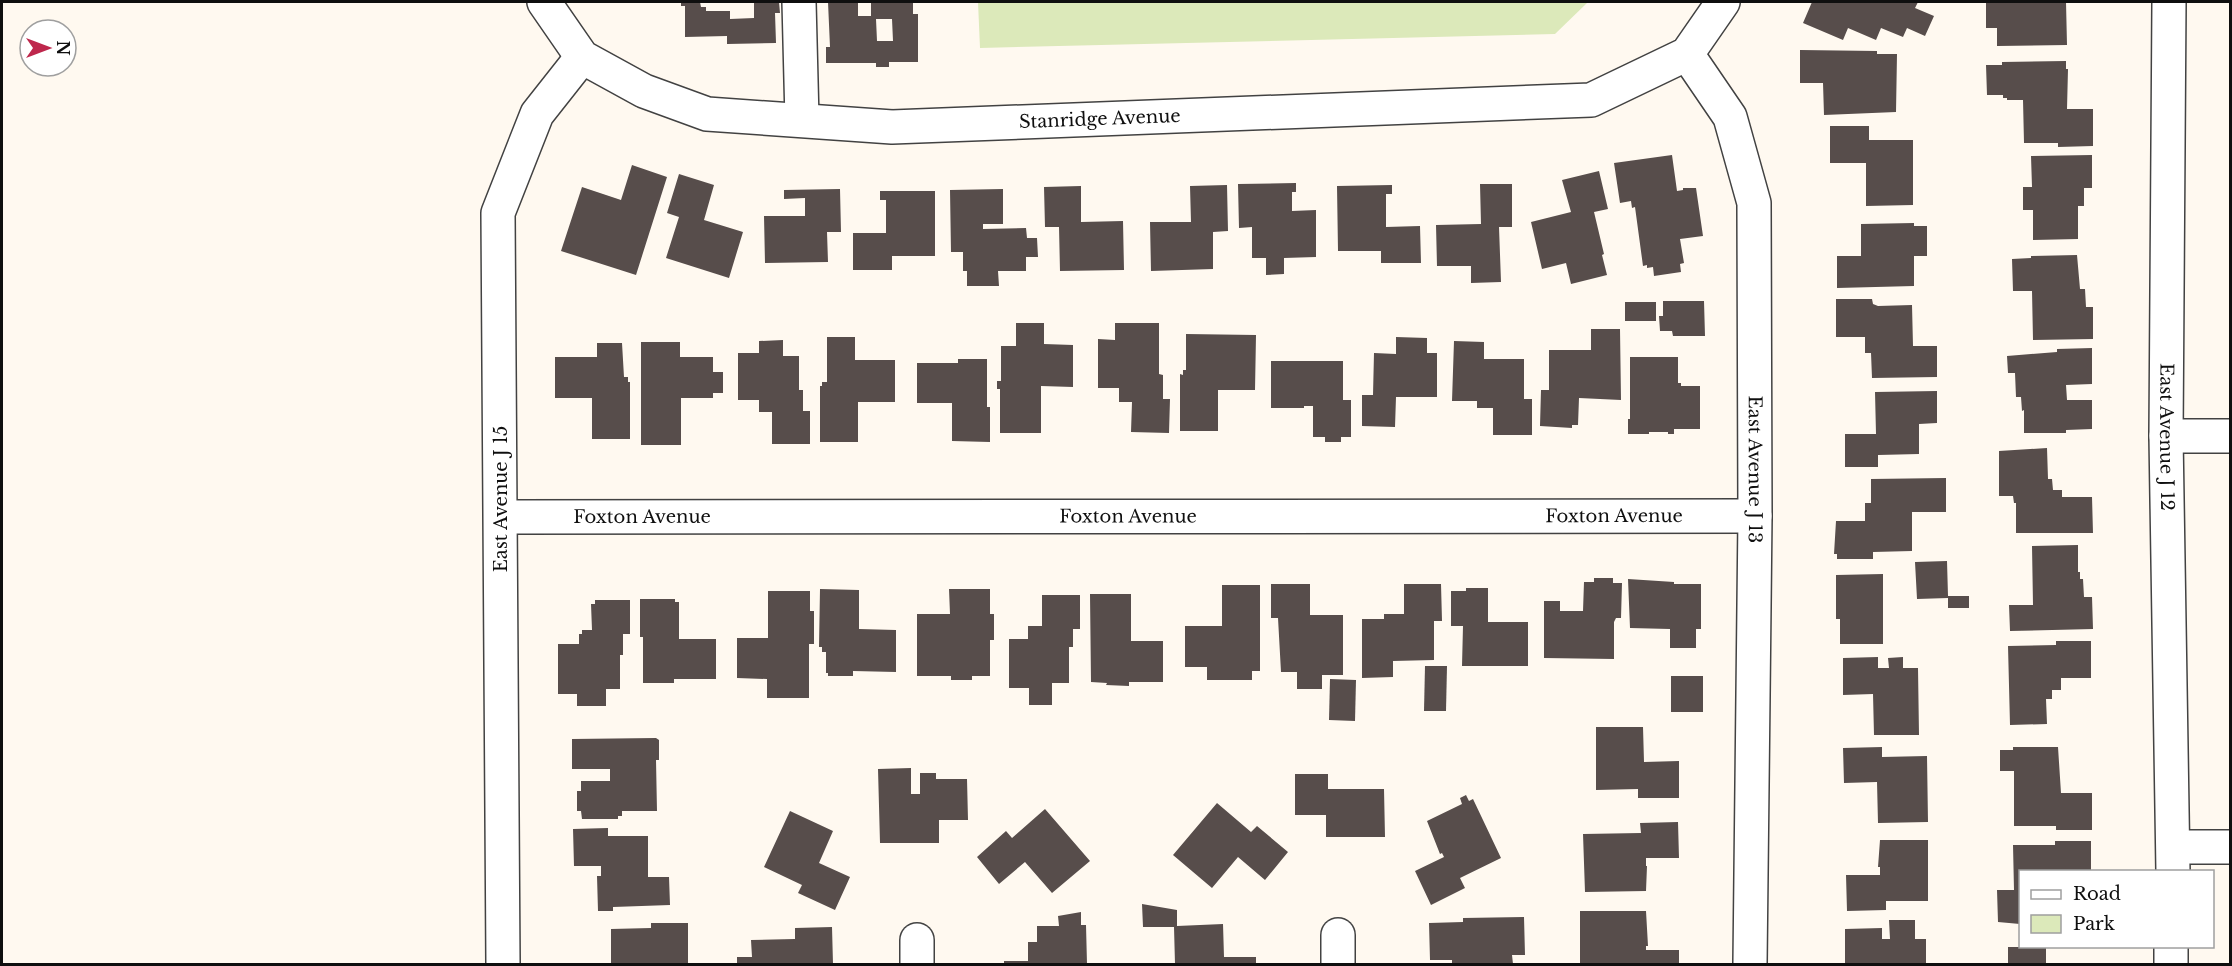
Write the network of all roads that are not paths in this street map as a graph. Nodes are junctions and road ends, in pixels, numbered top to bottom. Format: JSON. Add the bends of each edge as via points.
{"nodes":[{"id":1,"x":544,"y":2,"type":"edge"},
{"id":2,"x":799,"y":2,"type":"edge"},
{"id":3,"x":1723,"y":2,"type":"edge"},
{"id":4,"x":2169,"y":2,"type":"edge"},
{"id":5,"x":1688,"y":54,"type":"junction"},
{"id":6,"x":582,"y":57,"type":"junction"},
{"id":7,"x":802,"y":120,"type":"junction"},
{"id":8,"x":2166,"y":436,"type":"junction"},
{"id":9,"x":2230,"y":436,"type":"edge"},
{"id":10,"x":1755,"y":516,"type":"junction"},
{"id":11,"x":501,"y":517,"type":"junction"},
{"id":12,"x":2230,"y":847,"type":"edge"},
{"id":13,"x":2173,"y":859,"type":"edge"},
{"id":14,"x":2171,"y":948,"type":"edge"},
{"id":15,"x":503,"y":964,"type":"edge"},
{"id":16,"x":1750,"y":964,"type":"edge"},
{"id":17,"x":2171,"y":964,"type":"edge"}],
"edges":[{"from":1,"to":6,"type":"street","name":"Stanridge Avenue"},
{"from":2,"to":7,"type":"street"},
{"from":3,"to":5,"type":"street"},
{"from":4,"to":8,"type":"street","name":"East Avenue J 12"},
{"from":5,"to":7,"type":"street","name":"Stanridge Avenue","via":[[1591,100],[892,127]]},
{"from":5,"to":10,"type":"street","name":"East Avenue J 13","via":[[1730,117],[1754,203]]},
{"from":6,"to":7,"type":"street","name":"Stanridge Avenue","via":[[644,91],[707,114]]},
{"from":6,"to":11,"type":"street","name":"East Avenue J 15","via":[[537,114],[498,213]]},
{"from":8,"to":9,"type":"street"},
{"from":8,"to":13,"type":"street","name":"East Avenue J 12"},
{"from":10,"to":11,"type":"street","name":"Foxton Avenue"},
{"from":10,"to":16,"type":"street","name":"East Avenue J 13"},
{"from":11,"to":15,"type":"street","name":"East Avenue J 15"},
{"from":12,"to":13,"type":"street"},
{"from":14,"to":17,"type":"street"}]}
